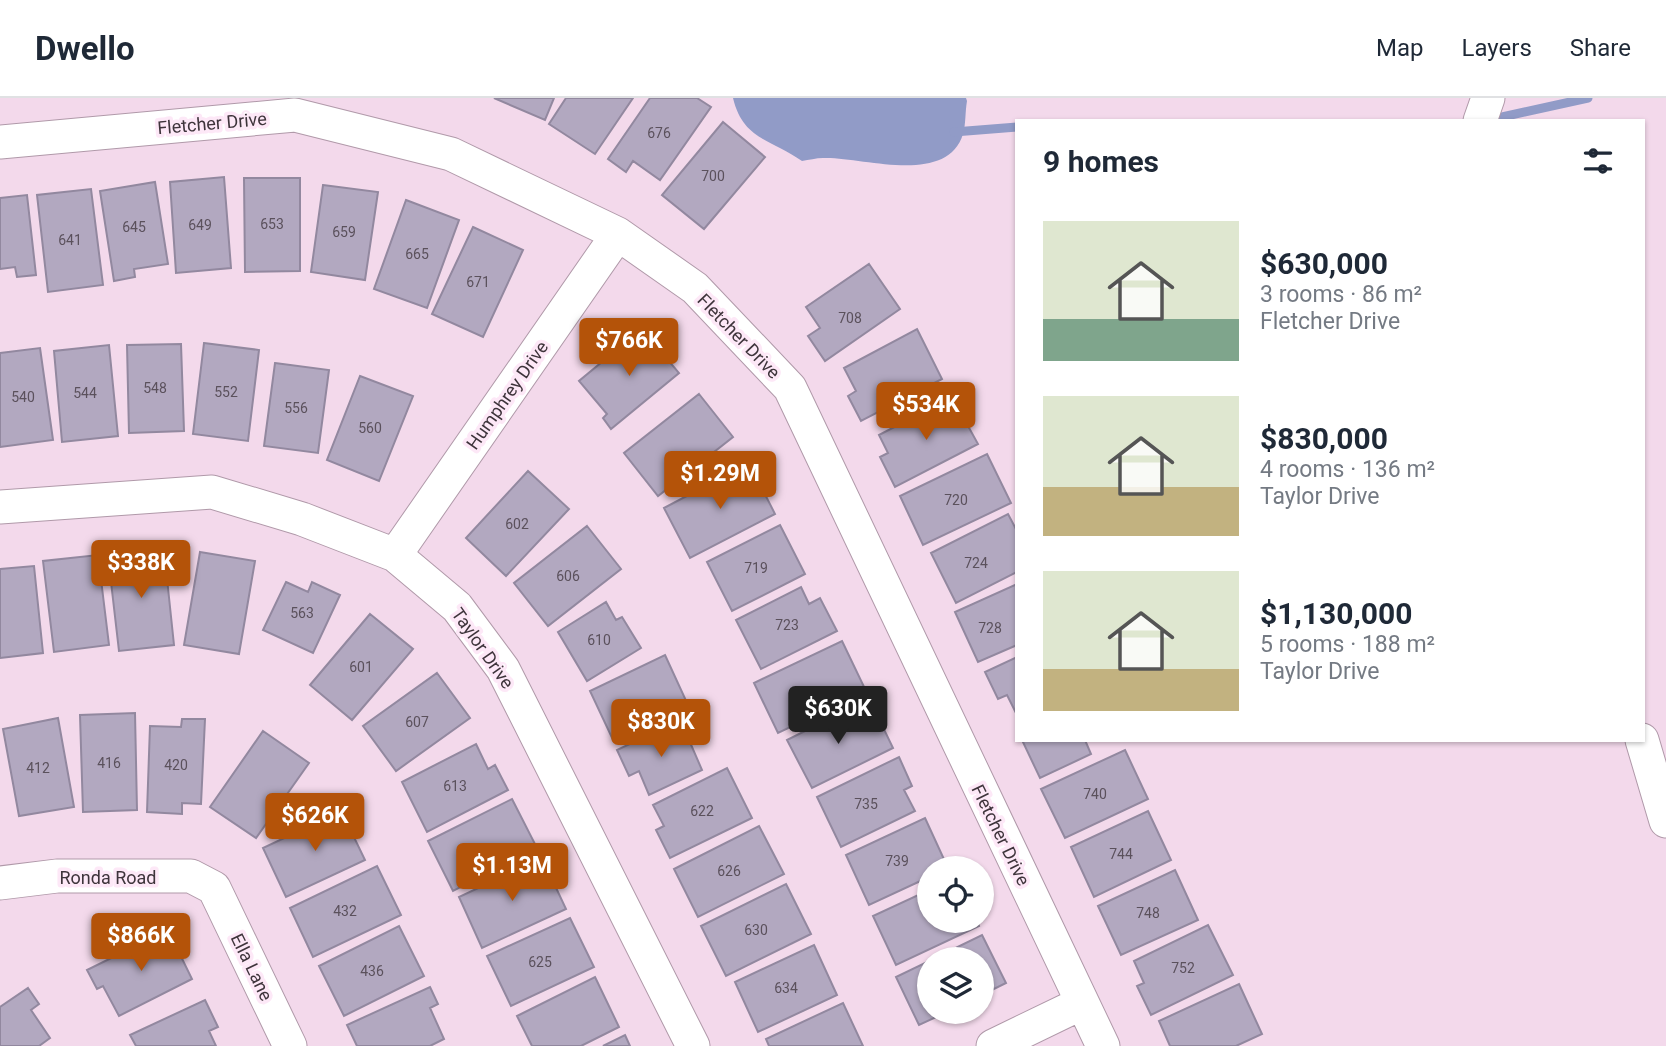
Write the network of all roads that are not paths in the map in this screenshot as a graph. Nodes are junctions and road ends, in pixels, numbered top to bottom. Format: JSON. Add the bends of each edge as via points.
{"nodes":[{"id":1,"x":1488,"y":98,"type":"edge"},
{"id":2,"x":1481,"y":119,"type":"edge"},
{"id":3,"x":0,"y":142,"type":"edge"},
{"id":4,"x":618,"y":234,"type":"junction"},
{"id":5,"x":0,"y":507,"type":"edge"},
{"id":6,"x":395,"y":555,"type":"junction"},
{"id":7,"x":1644,"y":742,"type":"edge"},
{"id":8,"x":1666,"y":821,"type":"edge"},
{"id":9,"x":0,"y":883,"type":"edge"},
{"id":10,"x":214,"y":888,"type":"joint"},
{"id":11,"x":1082,"y":1003,"type":"junction"},
{"id":12,"x":290,"y":1046,"type":"edge"},
{"id":13,"x":694,"y":1046,"type":"edge"},
{"id":14,"x":993,"y":1046,"type":"edge"},
{"id":15,"x":1103,"y":1046,"type":"edge"}],
"edges":[{"from":1,"to":2,"type":"street"},
{"from":3,"to":4,"type":"street","name":"Fletcher Drive","via":[[295,115],[451,154]]},
{"from":4,"to":6,"type":"street","name":"Humphrey Drive"},
{"from":4,"to":11,"type":"street","name":"Fletcher Drive","via":[[695,288],[790,388]]},
{"from":5,"to":6,"type":"street","name":"Taylor Drive","via":[[212,492],[302,519]]},
{"from":6,"to":13,"type":"street","name":"Taylor Drive","via":[[457,607],[503,669]]},
{"from":7,"to":8,"type":"street"},
{"from":9,"to":10,"type":"street","name":"Ronda Road","via":[[57,876],[191,876]]},
{"from":10,"to":12,"type":"street","name":"Ella Lane"},
{"from":11,"to":14,"type":"street"},
{"from":11,"to":15,"type":"street","name":"Fletcher Drive"}]}
